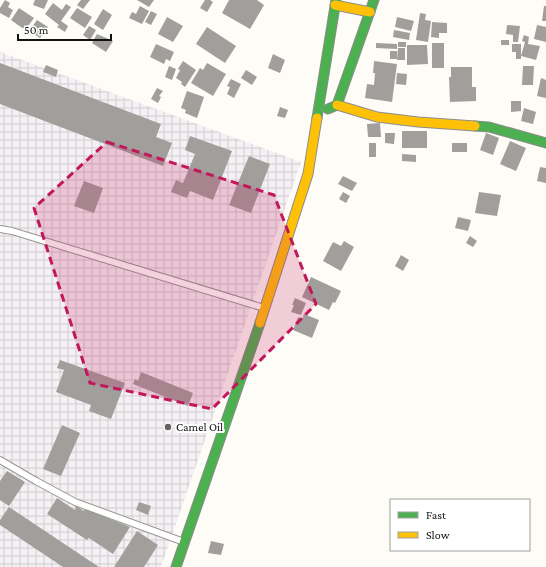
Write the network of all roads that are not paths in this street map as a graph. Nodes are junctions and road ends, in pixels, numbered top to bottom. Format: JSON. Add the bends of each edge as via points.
{"nodes":[{"id":1,"x":374,"y":0,"type":"edge"},
{"id":2,"x":336,"y":2,"type":"edge"},
{"id":3,"x":370,"y":12,"type":"junction"},
{"id":4,"x":337,"y":105,"type":"junction"},
{"id":5,"x":318,"y":114,"type":"junction"},
{"id":6,"x":546,"y":143,"type":"edge"},
{"id":7,"x":0,"y":228,"type":"edge"},
{"id":8,"x":265,"y":308,"type":"junction"},
{"id":9,"x":0,"y":460,"type":"edge"},
{"id":10,"x":184,"y":542,"type":"junction"},
{"id":11,"x":176,"y":567,"type":"edge"}],
"edges":[{"from":1,"to":3,"type":"main road"},
{"from":2,"to":3,"type":"main road"},
{"from":2,"to":5,"type":"main road"},
{"from":3,"to":4,"type":"main road"},
{"from":4,"to":5,"type":"main road"},
{"from":4,"to":6,"type":"main road","via":[[377,117],[489,127]]},
{"from":5,"to":8,"type":"main road","via":[[308,174]]},
{"from":7,"to":8,"type":"lane"},
{"from":8,"to":10,"type":"main road"},
{"from":9,"to":10,"type":"lane","via":[[76,502]]},
{"from":10,"to":11,"type":"main road"}]}
